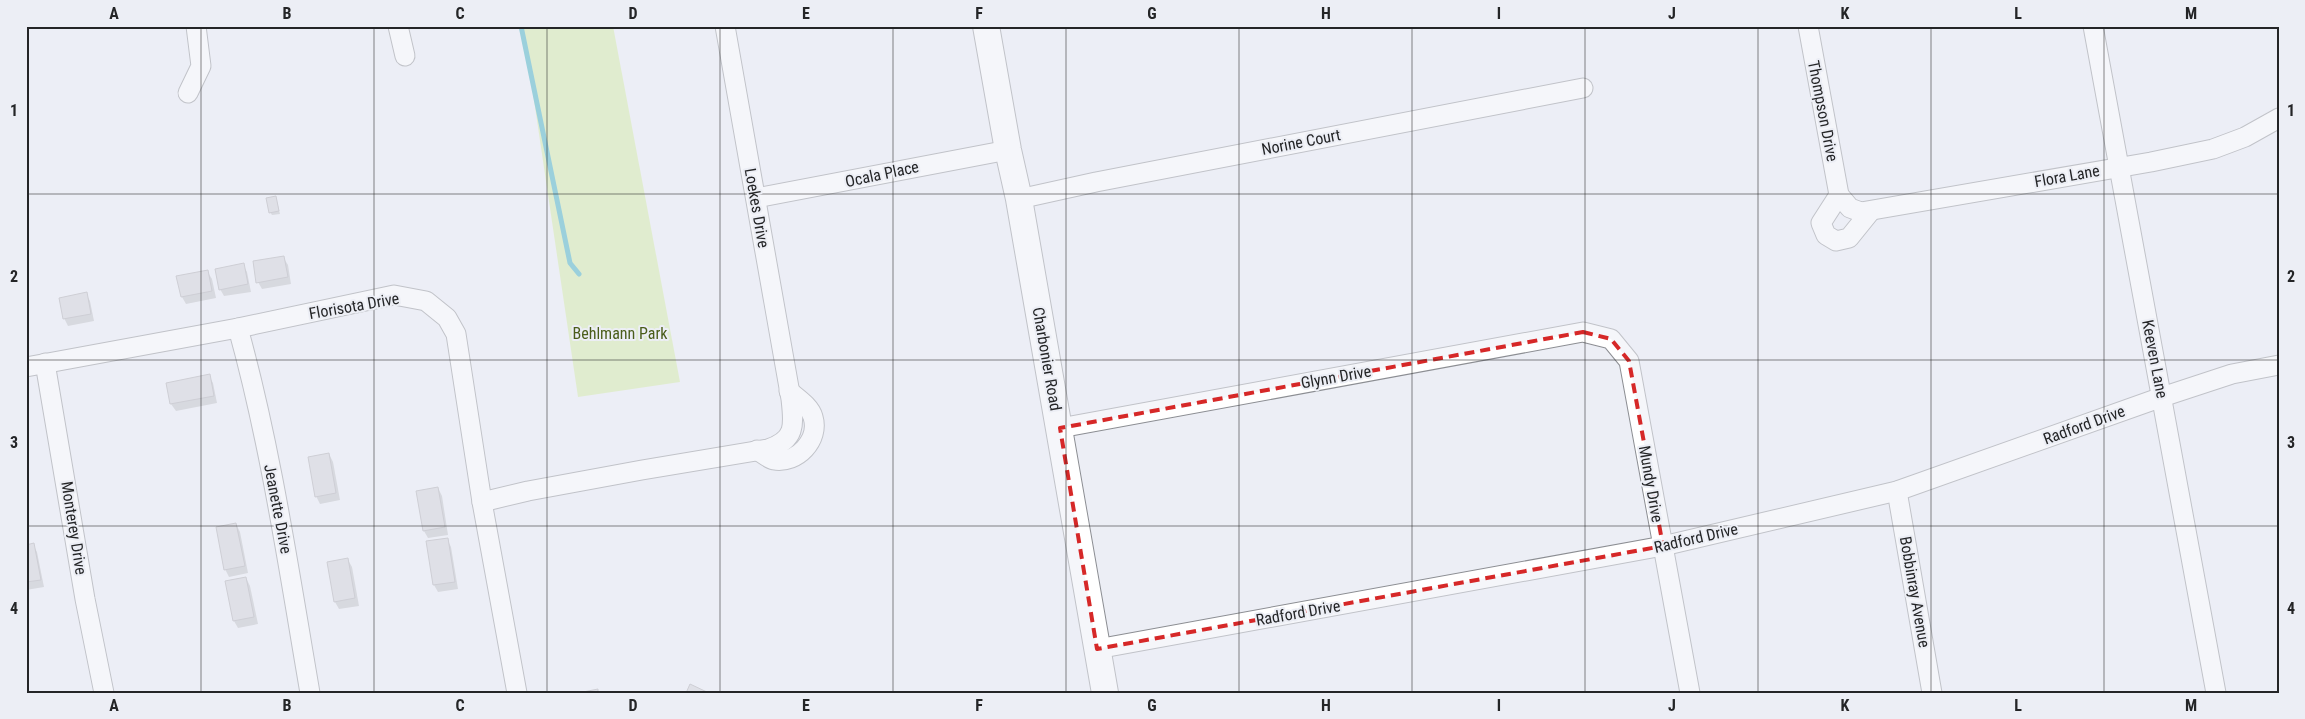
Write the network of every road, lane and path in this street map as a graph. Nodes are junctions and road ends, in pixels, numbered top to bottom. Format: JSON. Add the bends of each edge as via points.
{"nodes":[{"id":1,"x":196,"y":26,"type":"edge"},
{"id":2,"x":398,"y":26,"type":"edge"},
{"id":3,"x":725,"y":26,"type":"edge"},
{"id":4,"x":986,"y":26,"type":"edge"},
{"id":5,"x":1808,"y":26,"type":"edge"},
{"id":6,"x":2093,"y":26,"type":"edge"},
{"id":7,"x":405,"y":56,"type":"dead end"},
{"id":8,"x":1583,"y":88,"type":"dead end"},
{"id":9,"x":188,"y":93,"type":"dead end"},
{"id":10,"x":2279,"y":118,"type":"edge"},
{"id":11,"x":1008,"y":150,"type":"junction"},
{"id":12,"x":2119,"y":166,"type":"junction"},
{"id":13,"x":756,"y":198,"type":"junction"},
{"id":14,"x":1019,"y":199,"type":"junction"},
{"id":15,"x":1844,"y":202,"type":"junction"},
{"id":16,"x":1870,"y":212,"type":"junction"},
{"id":17,"x":238,"y":328,"type":"junction"},
{"id":18,"x":1611,"y":339,"type":"joint"},
{"id":19,"x":45,"y":364,"type":"junction"},
{"id":20,"x":2279,"y":365,"type":"edge"},
{"id":21,"x":26,"y":367,"type":"edge"},
{"id":22,"x":2162,"y":397,"type":"junction"},
{"id":23,"x":1060,"y":428,"type":"junction"},
{"id":24,"x":1898,"y":491,"type":"junction"},
{"id":25,"x":482,"y":502,"type":"junction"},
{"id":26,"x":1663,"y":546,"type":"junction"},
{"id":27,"x":1097,"y":649,"type":"junction"},
{"id":28,"x":104,"y":693,"type":"edge"},
{"id":29,"x":310,"y":693,"type":"edge"},
{"id":30,"x":517,"y":693,"type":"edge"},
{"id":31,"x":1105,"y":693,"type":"edge"},
{"id":32,"x":1690,"y":693,"type":"edge"},
{"id":33,"x":1932,"y":693,"type":"edge"},
{"id":34,"x":2216,"y":693,"type":"edge"}],
"edges":[{"from":1,"to":9,"type":"street","via":[[201,66]]},
{"from":2,"to":7,"type":"street"},
{"from":3,"to":13,"type":"street","name":"Loekes Drive"},
{"from":4,"to":11,"type":"main road","name":"Charbonier Road"},
{"from":5,"to":15,"type":"street","name":"Thompson Drive"},
{"from":6,"to":12,"type":"street","name":"Keeven Lane"},
{"from":8,"to":14,"type":"street","name":"Norine Court"},
{"from":10,"to":12,"type":"street","name":"Flora Lane","via":[[2246,137],[2213,149]]},
{"from":11,"to":13,"type":"street","name":"Ocala Place"},
{"from":11,"to":14,"type":"main road","name":"Charbonier Road"},
{"from":12,"to":16,"type":"street","name":"Flora Lane"},
{"from":12,"to":22,"type":"street","name":"Keeven Lane"},
{"from":13,"to":25,"type":"street","name":"Loekes Drive","via":[[794,418],[792,431],[786,440],[778,446]]},
{"from":14,"to":23,"type":"main road","name":"Charbonier Road"},
{"from":15,"to":16,"type":"street","name":"Flora Lane","via":[[1861,212]]},
{"from":15,"to":16,"type":"street","via":[[1821,223],[1826,235],[1836,241],[1849,238]]},
{"from":17,"to":19,"type":"street","name":"Florisota Drive"},
{"from":17,"to":25,"type":"street","name":"Florisota Drive","via":[[394,295],[426,300],[447,318],[456,334]]},
{"from":17,"to":29,"type":"street","name":"Jeanette Drive","via":[[265,442]]},
{"from":18,"to":23,"type":"street","name":"Glynn Drive","via":[[1583,332]]},
{"from":18,"to":26,"type":"street","name":"Mundy Drive","via":[[1629,361]]},
{"from":19,"to":21,"type":"street","name":"Florisota Drive"},
{"from":19,"to":28,"type":"street","name":"Monterey Drive"},
{"from":20,"to":22,"type":"street","name":"Radford Drive","via":[[2232,374]]},
{"from":22,"to":24,"type":"street","name":"Radford Drive"},
{"from":22,"to":34,"type":"street","name":"Keeven Lane"},
{"from":23,"to":27,"type":"main road","name":"Charbonier Road"},
{"from":24,"to":26,"type":"street","name":"Radford Drive"},
{"from":24,"to":33,"type":"street","name":"Bobbinray Avenue"},
{"from":25,"to":30,"type":"street","name":"Florisota Drive"},
{"from":26,"to":27,"type":"street","name":"Radford Drive"},
{"from":26,"to":32,"type":"street","name":"Mundy Drive"},
{"from":27,"to":31,"type":"main road","name":"Charbonier Road"}]}
